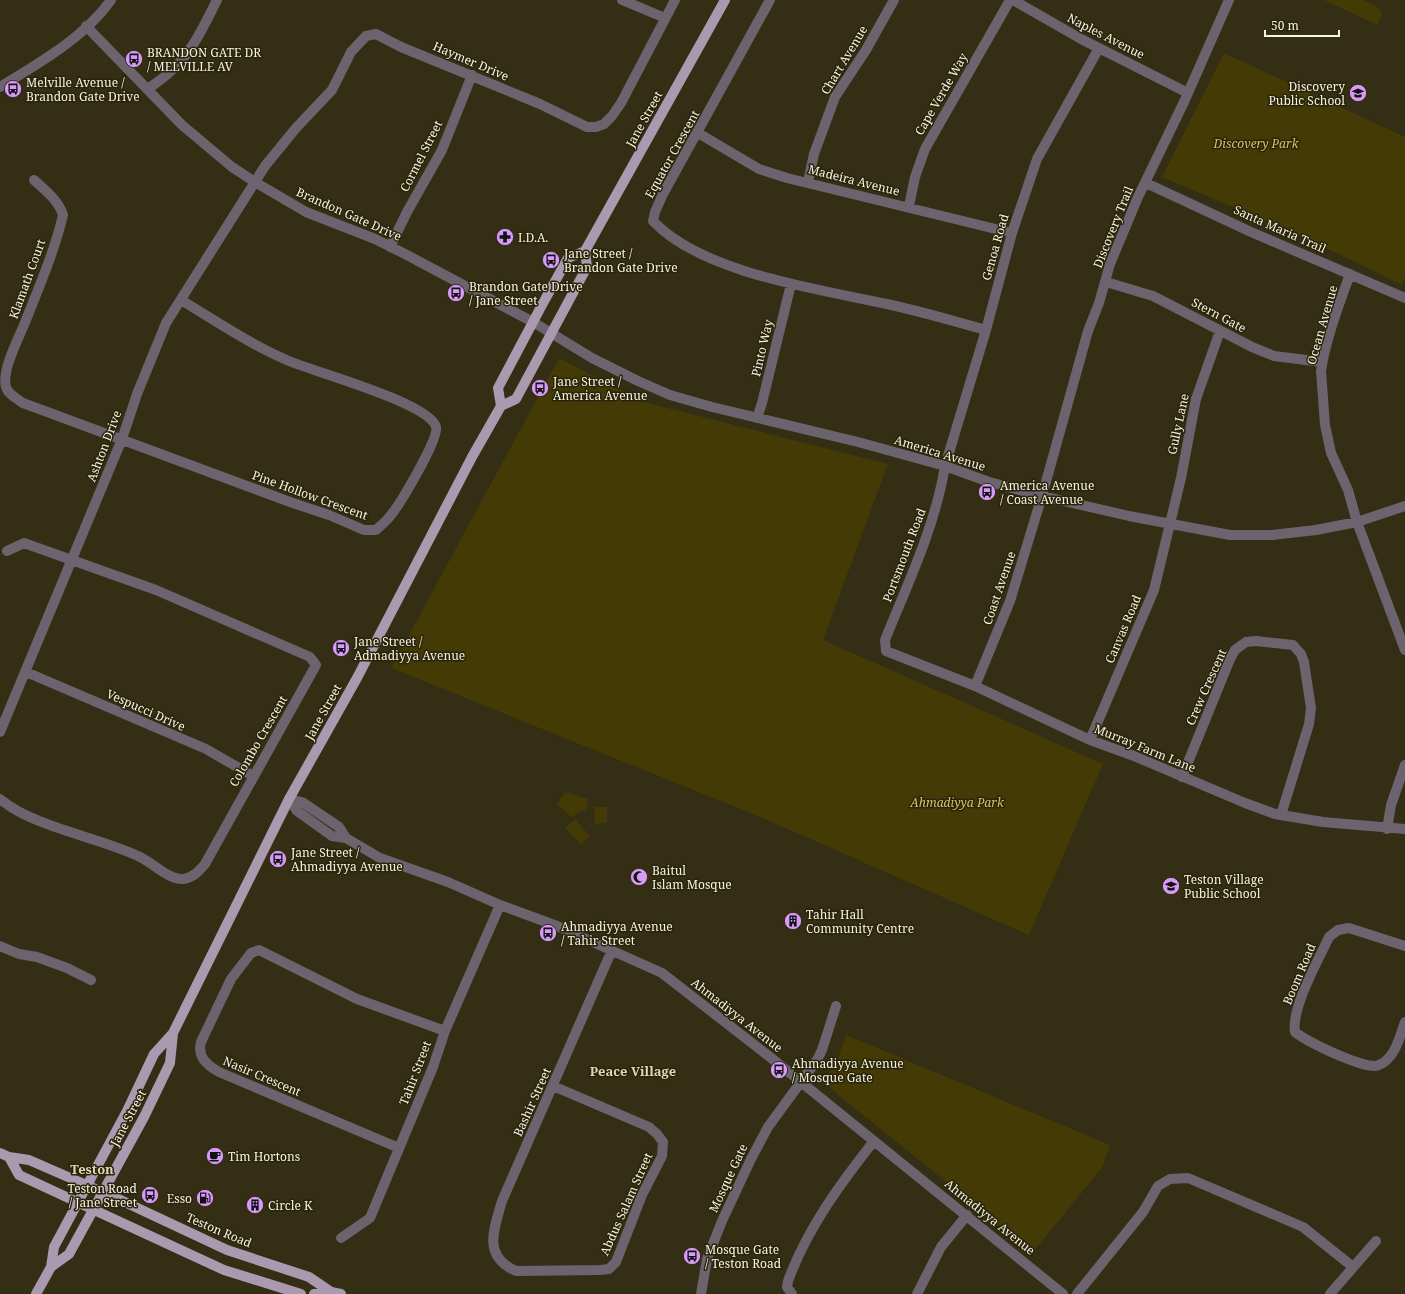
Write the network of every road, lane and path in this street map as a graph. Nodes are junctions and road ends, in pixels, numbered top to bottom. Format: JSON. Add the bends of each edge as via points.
{"nodes":[{"id":1,"x":111,"y":0,"type":"edge"},
{"id":2,"x":217,"y":0,"type":"edge"},
{"id":3,"x":622,"y":0,"type":"edge"},
{"id":4,"x":675,"y":0,"type":"edge"},
{"id":5,"x":725,"y":0,"type":"edge"},
{"id":6,"x":770,"y":0,"type":"edge"},
{"id":7,"x":894,"y":0,"type":"edge"},
{"id":8,"x":1011,"y":0,"type":"edge"},
{"id":9,"x":1229,"y":0,"type":"edge"},
{"id":10,"x":665,"y":18,"type":"junction"},
{"id":11,"x":86,"y":26,"type":"junction"},
{"id":12,"x":1099,"y":48,"type":"junction"},
{"id":13,"x":472,"y":75,"type":"junction"},
{"id":14,"x":0,"y":87,"type":"edge"},
{"id":15,"x":148,"y":89,"type":"junction"},
{"id":16,"x":1188,"y":93,"type":"junction"},
{"id":17,"x":698,"y":133,"type":"junction"},
{"id":18,"x":34,"y":180,"type":"dead end"},
{"id":19,"x":255,"y":182,"type":"junction"},
{"id":20,"x":808,"y":182,"type":"junction"},
{"id":21,"x":1146,"y":183,"type":"junction"},
{"id":22,"x":909,"y":206,"type":"junction"},
{"id":23,"x":1012,"y":232,"type":"junction"},
{"id":24,"x":390,"y":247,"type":"junction"},
{"id":25,"x":585,"y":251,"type":"junction"},
{"id":26,"x":1350,"y":274,"type":"junction"},
{"id":27,"x":1106,"y":282,"type":"junction"},
{"id":28,"x":790,"y":284,"type":"junction"},
{"id":29,"x":1405,"y":298,"type":"edge"},
{"id":30,"x":181,"y":300,"type":"junction"},
{"id":31,"x":533,"y":322,"type":"junction"},
{"id":32,"x":986,"y":330,"type":"junction"},
{"id":33,"x":1220,"y":331,"type":"junction"},
{"id":34,"x":551,"y":332,"type":"junction"},
{"id":35,"x":1322,"y":362,"type":"junction"},
{"id":36,"x":501,"y":406,"type":"junction"},
{"id":37,"x":757,"y":418,"type":"junction"},
{"id":38,"x":122,"y":439,"type":"junction"},
{"id":39,"x":945,"y":466,"type":"junction"},
{"id":40,"x":1042,"y":496,"type":"junction"},
{"id":41,"x":1405,"y":506,"type":"edge"},
{"id":42,"x":1357,"y":522,"type":"junction"},
{"id":43,"x":1169,"y":524,"type":"junction"},
{"id":44,"x":6,"y":550,"type":"dead end"},
{"id":45,"x":71,"y":560,"type":"junction"},
{"id":46,"x":1405,"y":650,"type":"edge"},
{"id":47,"x":886,"y":651,"type":"joint"},
{"id":48,"x":26,"y":672,"type":"junction"},
{"id":49,"x":974,"y":686,"type":"junction"},
{"id":50,"x":0,"y":732,"type":"edge"},
{"id":51,"x":1090,"y":740,"type":"junction"},
{"id":52,"x":1405,"y":764,"type":"edge"},
{"id":53,"x":253,"y":776,"type":"junction"},
{"id":54,"x":1182,"y":777,"type":"junction"},
{"id":55,"x":0,"y":799,"type":"edge"},
{"id":56,"x":289,"y":799,"type":"junction"},
{"id":57,"x":1281,"y":815,"type":"junction"},
{"id":58,"x":1387,"y":829,"type":"junction"},
{"id":59,"x":1405,"y":829,"type":"edge"},
{"id":60,"x":500,"y":905,"type":"junction"},
{"id":61,"x":0,"y":946,"type":"edge"},
{"id":62,"x":1405,"y":946,"type":"edge"},
{"id":63,"x":612,"y":950,"type":"junction"},
{"id":64,"x":91,"y":980,"type":"dead end"},
{"id":65,"x":836,"y":1006,"type":"dead end"},
{"id":66,"x":1405,"y":1022,"type":"edge"},
{"id":67,"x":445,"y":1031,"type":"junction"},
{"id":68,"x":173,"y":1032,"type":"junction"},
{"id":69,"x":800,"y":1083,"type":"junction"},
{"id":70,"x":553,"y":1086,"type":"junction"},
{"id":71,"x":874,"y":1141,"type":"junction"},
{"id":72,"x":399,"y":1148,"type":"junction"},
{"id":73,"x":4,"y":1155,"type":"edge"},
{"id":74,"x":86,"y":1185,"type":"junction"},
{"id":75,"x":102,"y":1192,"type":"junction"},
{"id":76,"x":78,"y":1202,"type":"junction"},
{"id":77,"x":93,"y":1210,"type":"junction"},
{"id":78,"x":967,"y":1215,"type":"junction"},
{"id":79,"x":341,"y":1238,"type":"dead end"},
{"id":80,"x":1376,"y":1241,"type":"dead end"},
{"id":81,"x":504,"y":1266,"type":"joint"},
{"id":82,"x":51,"y":1267,"type":"junction"},
{"id":83,"x":1354,"y":1267,"type":"junction"},
{"id":84,"x":331,"y":1292,"type":"junction"},
{"id":85,"x":36,"y":1294,"type":"edge"},
{"id":86,"x":301,"y":1294,"type":"edge"},
{"id":87,"x":314,"y":1294,"type":"edge"},
{"id":88,"x":341,"y":1294,"type":"edge"},
{"id":89,"x":700,"y":1294,"type":"edge"},
{"id":90,"x":792,"y":1294,"type":"edge"},
{"id":91,"x":917,"y":1294,"type":"edge"},
{"id":92,"x":1063,"y":1294,"type":"edge"},
{"id":93,"x":1077,"y":1294,"type":"edge"},
{"id":94,"x":1330,"y":1294,"type":"edge"}],
"edges":[{"from":1,"to":11,"type":"street"},
{"from":2,"to":15,"type":"street","via":[[200,34],[188,51],[173,70]]},
{"from":3,"to":10,"type":"street"},
{"from":4,"to":10,"type":"street","name":"Haymer Drive"},
{"from":5,"to":25,"type":"main road","name":"Jane Street"},
{"from":6,"to":17,"type":"street","name":"Equator Crescent"},
{"from":7,"to":20,"type":"street","name":"Chart Avenue","via":[[866,50],[835,97],[814,154]]},
{"from":8,"to":12,"type":"street","name":"Naples Avenue"},
{"from":8,"to":22,"type":"street","name":"Cape Verde Way","via":[[925,149],[915,177]]},
{"from":9,"to":16,"type":"street","name":"Discovery Trail"},
{"from":10,"to":13,"type":"street","name":"Haymer Drive","via":[[621,103],[604,124],[596,127],[582,124]]},
{"from":11,"to":14,"type":"street","via":[[61,48]]},
{"from":11,"to":15,"type":"street","name":"Brandon Gate Drive"},
{"from":12,"to":16,"type":"street","name":"Naples Avenue"},
{"from":12,"to":23,"type":"street","name":"Genoa Road","via":[[1037,159]]},
{"from":13,"to":19,"type":"street","name":"Haymer Drive","via":[[401,47],[376,34],[366,36],[351,52],[332,90],[296,128]]},
{"from":13,"to":24,"type":"street","name":"Cormel Street","via":[[442,150]]},
{"from":15,"to":19,"type":"street","name":"Brandon Gate Drive","via":[[204,144]]},
{"from":16,"to":21,"type":"street","name":"Discovery Trail"},
{"from":17,"to":20,"type":"street","name":"Madeira Avenue","via":[[758,169]]},
{"from":17,"to":28,"type":"street","name":"Equator Crescent","via":[[663,194],[654,212],[653,221],[679,241],[711,258]]},
{"from":18,"to":38,"type":"street","name":"Klamath Court","via":[[60,205],[63,215],[8,365],[6,387],[10,394],[23,403]]},
{"from":19,"to":24,"type":"street","name":"Brandon Gate Drive","via":[[306,212]]},
{"from":19,"to":30,"type":"street","name":"Ashton Drive"},
{"from":20,"to":22,"type":"street","name":"Madeira Avenue","via":[[850,195]]},
{"from":21,"to":26,"type":"street","name":"Santa Maria Trail"},
{"from":21,"to":27,"type":"street","name":"Discovery Trail","via":[[1110,264]]},
{"from":22,"to":23,"type":"street","name":"Madeira Avenue"},
{"from":23,"to":32,"type":"street","name":"Genoa Road"},
{"from":24,"to":31,"type":"street","name":"Brandon Gate Drive"},
{"from":25,"to":31,"type":"main road","via":[[568,258]]},
{"from":25,"to":34,"type":"main road","name":"Jane Street","via":[[587,268]]},
{"from":26,"to":29,"type":"street","name":"Santa Maria Trail"},
{"from":26,"to":35,"type":"street","name":"Ocean Avenue"},
{"from":27,"to":33,"type":"street","name":"Stern Gate","via":[[1153,296]]},
{"from":27,"to":40,"type":"street","name":"Discovery Trail","via":[[1088,331]]},
{"from":28,"to":32,"type":"street","name":"Equator Crescent","via":[[902,307]]},
{"from":28,"to":37,"type":"street","name":"Pinto Way"},
{"from":30,"to":38,"type":"street","name":"Ashton Drive","via":[[156,344]]},
{"from":30,"to":38,"type":"street","name":"Pine Hollow Crescent","via":[[279,356],[379,392],[417,409],[434,423],[437,429],[434,442],[390,517],[376,530],[364,530]]},
{"from":31,"to":34,"type":"street","name":"Brandon Gate Drive"},
{"from":31,"to":36,"type":"main road","via":[[498,388]]},
{"from":32,"to":39,"type":"street","name":"Genoa Road"},
{"from":33,"to":35,"type":"street","name":"Stern Gate","via":[[1274,356]]},
{"from":33,"to":43,"type":"street","name":"Gully Lane","via":[[1196,399],[1181,478]]},
{"from":34,"to":36,"type":"main road","name":"Jane Street","via":[[516,399]]},
{"from":34,"to":37,"type":"street","name":"America Avenue","via":[[592,358],[638,381],[677,397]]},
{"from":35,"to":42,"type":"street","name":"Ocean Avenue","via":[[1323,411],[1328,441],[1348,490]]},
{"from":36,"to":56,"type":"main road","name":"Jane Street","via":[[357,678]]},
{"from":37,"to":39,"type":"street","name":"America Avenue"},
{"from":38,"to":45,"type":"street","name":"Ashton Drive"},
{"from":39,"to":40,"type":"street","name":"America Avenue","via":[[989,482]]},
{"from":39,"to":47,"type":"street","name":"Portsmouth Road","via":[[930,528],[885,640]]},
{"from":40,"to":43,"type":"street","name":"America Avenue"},
{"from":40,"to":49,"type":"street","name":"Coast Avenue","via":[[1010,601]]},
{"from":41,"to":42,"type":"street","name":"America Avenue"},
{"from":42,"to":43,"type":"street","name":"America Avenue","via":[[1316,530],[1265,535],[1230,535]]},
{"from":42,"to":46,"type":"street","name":"Ocean Avenue"},
{"from":43,"to":51,"type":"street","name":"Canvas Road","via":[[1154,590]]},
{"from":44,"to":45,"type":"street","via":[[24,543]]},
{"from":45,"to":48,"type":"street","name":"Ashton Drive"},
{"from":45,"to":53,"type":"street","name":"Colombo Crescent","via":[[156,590],[310,657],[316,665]]},
{"from":47,"to":49,"type":"street","name":"Murray Farm Lane"},
{"from":48,"to":50,"type":"street","name":"Ashton Drive"},
{"from":48,"to":53,"type":"street","name":"Vespucci Drive","via":[[206,749]]},
{"from":49,"to":51,"type":"street","name":"Murray Farm Lane"},
{"from":51,"to":54,"type":"street","name":"Murray Farm Lane"},
{"from":52,"to":58,"type":"street","via":[[1391,805]]},
{"from":53,"to":55,"type":"street","name":"Colombo Crescent","via":[[205,864],[196,874],[183,879],[174,878],[140,857],[16,810]]},
{"from":54,"to":57,"type":"street","name":"Murray Farm Lane"},
{"from":54,"to":57,"type":"street","name":"Crew Crescent","via":[[1235,650],[1246,642],[1256,641],[1293,645],[1304,662],[1311,708],[1306,738]]},
{"from":56,"to":60,"type":"street","name":"Ahmadiyya Avenue","via":[[297,811],[332,836],[346,838],[380,858],[448,882]]},
{"from":56,"to":68,"type":"main road","name":"Jane Street"},
{"from":57,"to":58,"type":"street","name":"Murray Farm Lane"},
{"from":58,"to":59,"type":"street","name":"Murray Farm Lane"},
{"from":60,"to":63,"type":"street","name":"Ahmadiyya Avenue"},
{"from":60,"to":67,"type":"street","name":"Tahir Street"},
{"from":61,"to":64,"type":"street","via":[[67,968]]},
{"from":62,"to":66,"type":"street","name":"Boom Road","via":[[1350,928],[1338,930],[1329,937],[1299,1004],[1294,1023],[1295,1032],[1305,1040],[1376,1066],[1392,1054]]},
{"from":63,"to":69,"type":"street","name":"Ahmadiyya Avenue","via":[[662,973]]},
{"from":63,"to":70,"type":"street","name":"Bashir Street"},
{"from":65,"to":69,"type":"street","name":"Mosque Gate","via":[[822,1050]]},
{"from":67,"to":72,"type":"street","name":"Tahir Street","via":[[433,1067]]},
{"from":67,"to":72,"type":"street","name":"Nasir Crescent","via":[[357,999],[259,950],[251,953],[231,979],[201,1042],[199,1050],[202,1058],[211,1068]]},
{"from":68,"to":74,"type":"main road","name":"Jane Street","via":[[154,1054],[128,1109]]},
{"from":68,"to":75,"type":"main road","name":"Jane Street","via":[[170,1063],[144,1117]]},
{"from":69,"to":71,"type":"street","name":"Ahmadiyya Avenue"},
{"from":69,"to":89,"type":"street","name":"Mosque Gate","via":[[768,1127],[751,1159],[707,1260]]},
{"from":70,"to":81,"type":"street","name":"Bashir Street","via":[[502,1201],[493,1232],[495,1254]]},
{"from":70,"to":81,"type":"street","name":"Abdus Salam Street","via":[[649,1127],[662,1142],[662,1156],[642,1195],[616,1262],[609,1269],[516,1271]]},
{"from":71,"to":78,"type":"street","name":"Ahmadiyya Avenue"},
{"from":71,"to":90,"type":"street","via":[[842,1182],[808,1238],[788,1281],[787,1286]]},
{"from":72,"to":79,"type":"street","name":"Tahir Street","via":[[370,1218]]},
{"from":73,"to":74,"type":"main road","name":"Teston Road","via":[[29,1160]]},
{"from":73,"to":76,"type":"main road","name":"Teston Road","via":[[19,1175]]},
{"from":74,"to":75,"type":"main road","name":"Teston Road"},
{"from":74,"to":76,"type":"main road","name":"Jane Street"},
{"from":75,"to":77,"type":"main road","name":"Jane Street"},
{"from":75,"to":84,"type":"main road","name":"Teston Road","via":[[227,1250],[309,1277]]},
{"from":76,"to":77,"type":"main road","name":"Teston Road"},
{"from":76,"to":82,"type":"main road","name":"Jane Street","via":[[54,1247]]},
{"from":77,"to":82,"type":"main road","name":"Jane Street","via":[[69,1254]]},
{"from":77,"to":86,"type":"main road","name":"Teston Road","via":[[224,1270]]},
{"from":78,"to":91,"type":"street","via":[[941,1247]]},
{"from":78,"to":92,"type":"street","name":"Ahmadiyya Avenue"},
{"from":80,"to":83,"type":"street"},
{"from":82,"to":85,"type":"main road","name":"Jane Street"},
{"from":83,"to":93,"type":"street","via":[[1302,1227],[1188,1178],[1178,1178],[1170,1179],[1158,1186],[1130,1230]]},
{"from":83,"to":94,"type":"street"},
{"from":84,"to":87,"type":"main road","name":"Teston Road"},
{"from":84,"to":88,"type":"main road","name":"Teston Road"}]}
